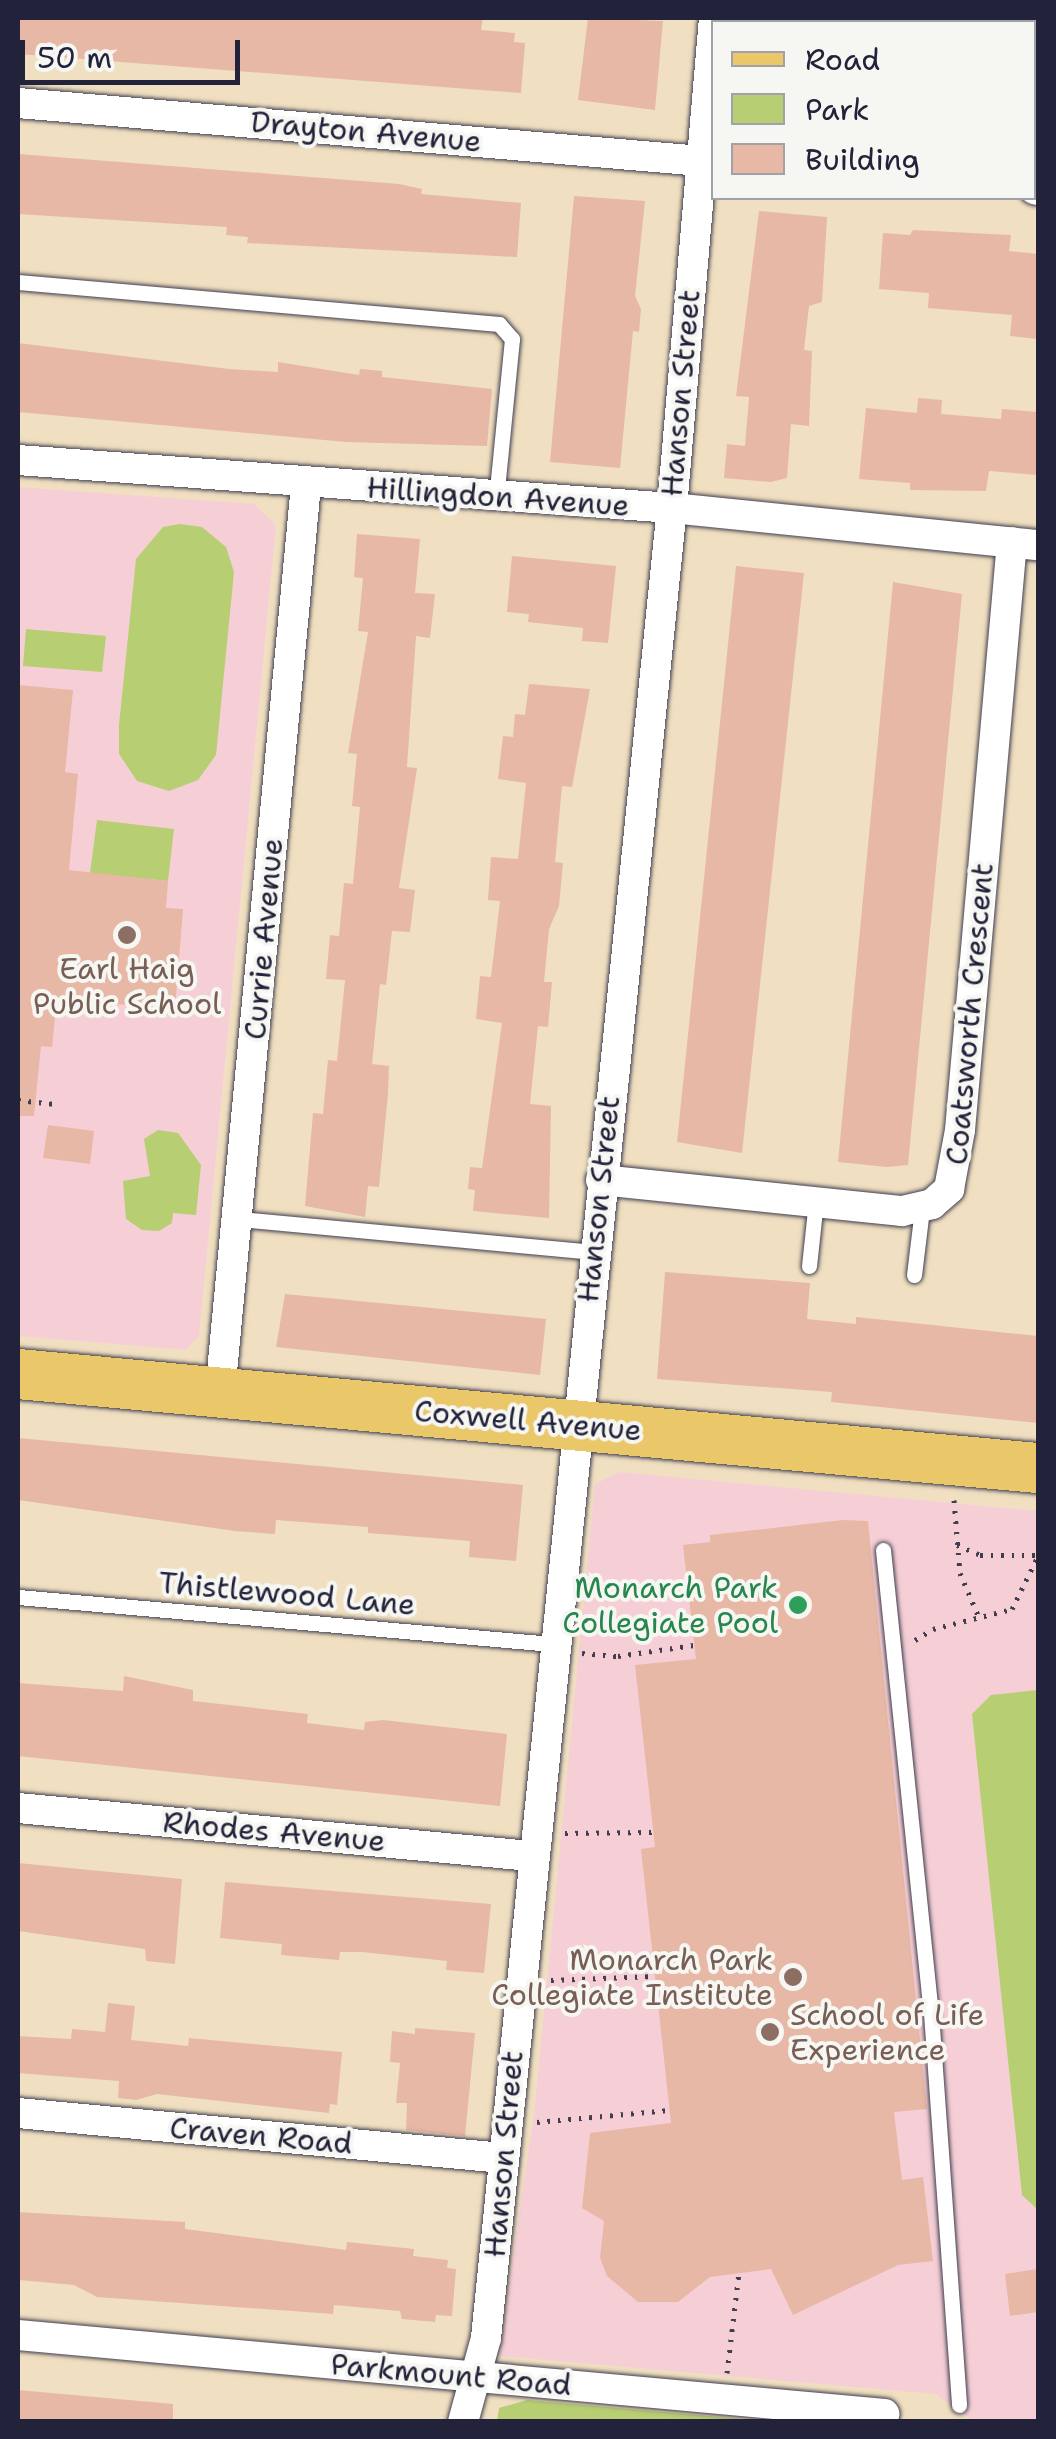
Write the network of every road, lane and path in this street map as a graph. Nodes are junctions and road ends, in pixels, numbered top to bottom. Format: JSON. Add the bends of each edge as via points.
{"nodes":[{"id":1,"x":711,"y":72,"type":"edge"},
{"id":2,"x":18,"y":103,"type":"edge"},
{"id":3,"x":706,"y":161,"type":"edge"},
{"id":4,"x":18,"y":282,"type":"edge"},
{"id":5,"x":18,"y":460,"type":"edge"},
{"id":6,"x":306,"y":485,"type":"junction"},
{"id":7,"x":496,"y":498,"type":"junction"},
{"id":8,"x":672,"y":508,"type":"junction"},
{"id":9,"x":1026,"y":544,"type":"edge"},
{"id":10,"x":18,"y":1100,"type":"edge"},
{"id":11,"x":56,"y":1104,"type":"dead end"},
{"id":12,"x":602,"y":1180,"type":"junction"},
{"id":13,"x":816,"y":1201,"type":"junction"},
{"id":14,"x":922,"y":1209,"type":"junction"},
{"id":15,"x":238,"y":1219,"type":"junction"},
{"id":16,"x":594,"y":1252,"type":"junction"},
{"id":17,"x":809,"y":1266,"type":"dead end"},
{"id":18,"x":914,"y":1275,"type":"dead end"},
{"id":19,"x":18,"y":1374,"type":"edge"},
{"id":20,"x":220,"y":1393,"type":"junction"},
{"id":21,"x":575,"y":1425,"type":"junction"},
{"id":22,"x":1038,"y":1468,"type":"edge"},
{"id":23,"x":954,"y":1492,"type":"dead end"},
{"id":24,"x":957,"y":1546,"type":"junction"},
{"id":25,"x":883,"y":1550,"type":"dead end"},
{"id":26,"x":1038,"y":1556,"type":"edge"},
{"id":27,"x":18,"y":1597,"type":"edge"},
{"id":28,"x":979,"y":1616,"type":"junction"},
{"id":29,"x":694,"y":1644,"type":"dead end"},
{"id":30,"x":563,"y":1648,"type":"junction"},
{"id":31,"x":894,"y":1654,"type":"junction"},
{"id":32,"x":18,"y":1808,"type":"edge"},
{"id":33,"x":557,"y":1832,"type":"dead end"},
{"id":34,"x":653,"y":1832,"type":"dead end"},
{"id":35,"x":531,"y":1856,"type":"junction"},
{"id":36,"x":655,"y":1976,"type":"dead end"},
{"id":37,"x":543,"y":1980,"type":"dead end"},
{"id":38,"x":669,"y":2110,"type":"dead end"},
{"id":39,"x":18,"y":2113,"type":"edge"},
{"id":40,"x":529,"y":2122,"type":"dead end"},
{"id":41,"x":504,"y":2158,"type":"junction"},
{"id":42,"x":738,"y":2273,"type":"dead end"},
{"id":43,"x":18,"y":2335,"type":"edge"},
{"id":44,"x":476,"y":2379,"type":"junction"},
{"id":45,"x":725,"y":2396,"type":"junction"},
{"id":46,"x":958,"y":2406,"type":"dead end"},
{"id":47,"x":884,"y":2414,"type":"dead end"},
{"id":48,"x":463,"y":2422,"type":"edge"}],
"edges":[{"from":1,"to":3,"type":"street","name":"Hanson Street"},
{"from":2,"to":3,"type":"street","name":"Drayton Avenue"},
{"from":3,"to":8,"type":"street","name":"Hanson Street"},
{"from":4,"to":7,"type":"lane","via":[[498,324],[512,339]]},
{"from":5,"to":6,"type":"street","name":"Hillingdon Avenue"},
{"from":6,"to":7,"type":"street","name":"Hillingdon Avenue"},
{"from":6,"to":15,"type":"street","name":"Currie Avenue"},
{"from":7,"to":8,"type":"street","name":"Hillingdon Avenue"},
{"from":8,"to":9,"type":"street","name":"Hillingdon Avenue"},
{"from":8,"to":12,"type":"street","name":"Hanson Street"},
{"from":9,"to":14,"type":"street","name":"Coatsworth Crescent","via":[[954,1178],[942,1197]]},
{"from":10,"to":11,"type":"path"},
{"from":12,"to":13,"type":"street"},
{"from":12,"to":16,"type":"street","name":"Hanson Street"},
{"from":13,"to":14,"type":"street"},
{"from":13,"to":17,"type":"lane"},
{"from":14,"to":18,"type":"lane"},
{"from":15,"to":16,"type":"lane"},
{"from":15,"to":20,"type":"street","name":"Currie Avenue"},
{"from":16,"to":21,"type":"street","name":"Hanson Street"},
{"from":19,"to":20,"type":"main road","name":"Coxwell Avenue"},
{"from":20,"to":21,"type":"main road","name":"Coxwell Avenue"},
{"from":21,"to":22,"type":"main road","name":"Coxwell Avenue"},
{"from":21,"to":30,"type":"street","name":"Hanson Street"},
{"from":23,"to":24,"type":"path"},
{"from":24,"to":26,"type":"path","via":[[980,1555]]},
{"from":24,"to":28,"type":"path","via":[[960,1573]]},
{"from":25,"to":31,"type":"lane"},
{"from":26,"to":28,"type":"path","via":[[1012,1608]]},
{"from":27,"to":30,"type":"lane","name":"Thistlewood Lane"},
{"from":28,"to":31,"type":"path","via":[[933,1629]]},
{"from":29,"to":30,"type":"path","via":[[618,1656]]},
{"from":30,"to":35,"type":"street","name":"Hanson Street"},
{"from":31,"to":46,"type":"lane","via":[[931,2013]]},
{"from":32,"to":35,"type":"street","name":"Rhodes Avenue"},
{"from":33,"to":34,"type":"path"},
{"from":35,"to":41,"type":"street","name":"Hanson Street"},
{"from":36,"to":37,"type":"path"},
{"from":38,"to":40,"type":"path","via":[[591,2122]]},
{"from":39,"to":41,"type":"street","name":"Craven Road"},
{"from":41,"to":44,"type":"street","name":"Hanson Street"},
{"from":42,"to":45,"type":"path"},
{"from":43,"to":44,"type":"street","name":"Parkmount Road"},
{"from":44,"to":45,"type":"street","name":"Parkmount Road"},
{"from":44,"to":48,"type":"street","name":"Hanson Street"},
{"from":45,"to":47,"type":"street","name":"Parkmount Road"}]}
